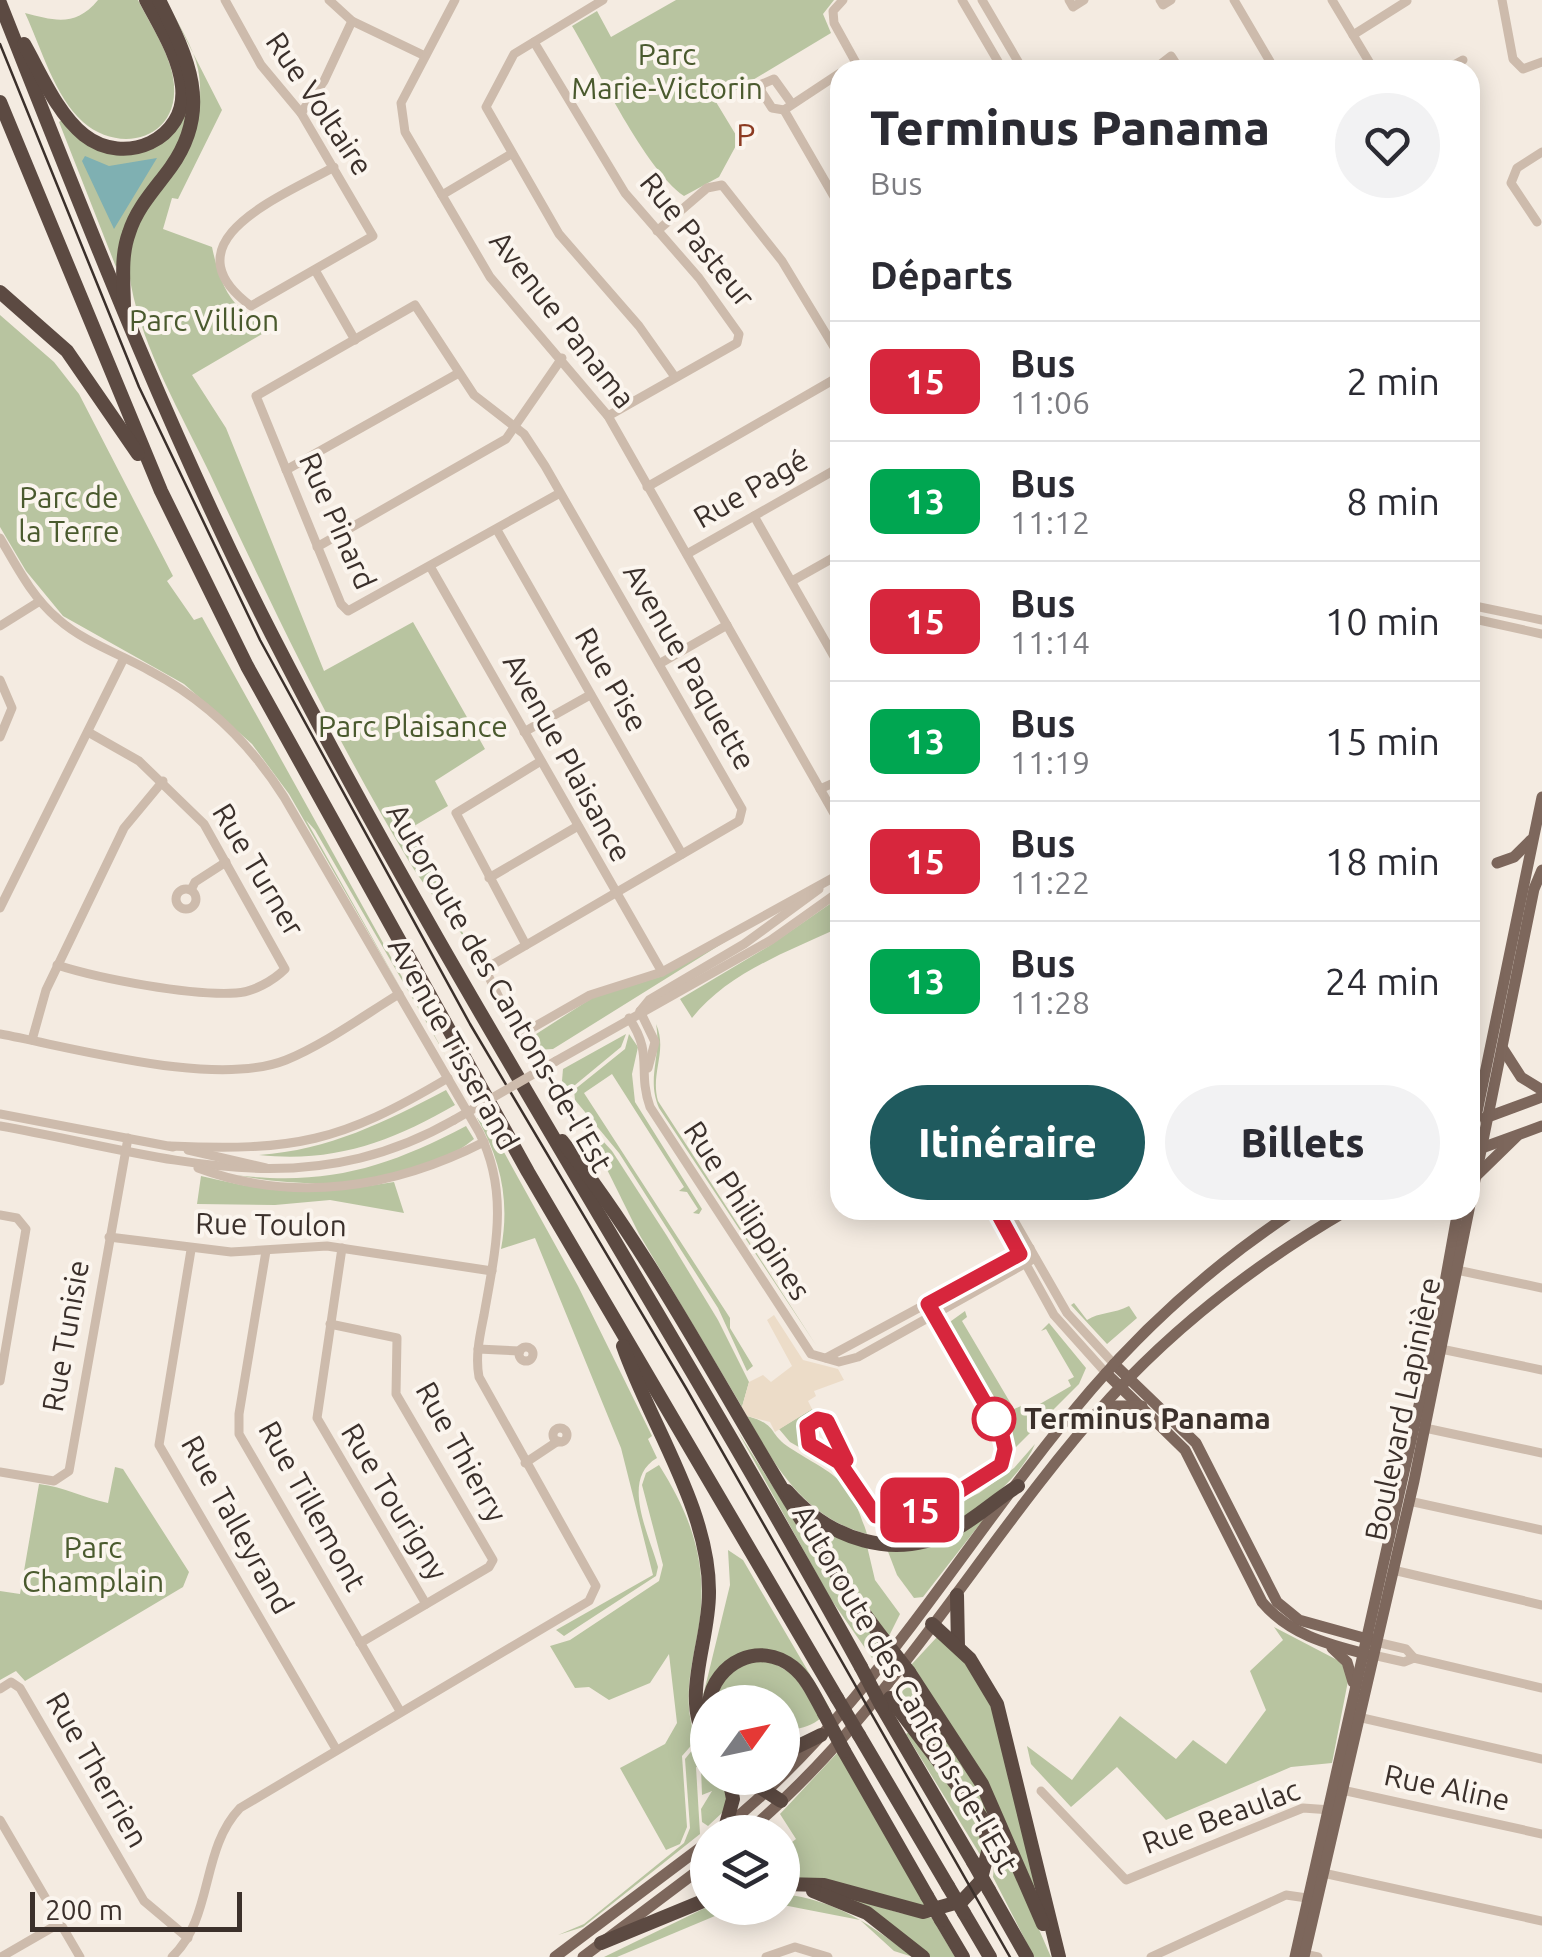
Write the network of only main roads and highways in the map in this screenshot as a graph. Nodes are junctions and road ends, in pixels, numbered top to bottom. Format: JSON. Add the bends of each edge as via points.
{"nodes":[{"id":1,"x":146,"y":0,"type":"edge"},
{"id":2,"x":159,"y":0,"type":"edge"},
{"id":3,"x":1,"y":5,"type":"edge"},
{"id":4,"x":0,"y":102,"type":"edge"},
{"id":5,"x":0,"y":292,"type":"edge"},
{"id":6,"x":124,"y":316,"type":"junction"},
{"id":7,"x":161,"y":491,"type":"junction"},
{"id":8,"x":1542,"y":797,"type":"edge"},
{"id":9,"x":1534,"y":836,"type":"junction"},
{"id":10,"x":1497,"y":863,"type":"dead end"},
{"id":11,"x":1541,"y":874,"type":"edge"},
{"id":12,"x":1502,"y":1049,"type":"junction"},
{"id":13,"x":1481,"y":1092,"type":"joint"},
{"id":14,"x":1542,"y":1094,"type":"edge"},
{"id":15,"x":1480,"y":1096,"type":"edge"},
{"id":16,"x":534,"y":1105,"type":"junction"},
{"id":17,"x":1490,"y":1116,"type":"junction"},
{"id":18,"x":1480,"y":1120,"type":"edge"},
{"id":19,"x":1542,"y":1126,"type":"edge"},
{"id":20,"x":1518,"y":1134,"type":"junction"},
{"id":21,"x":1480,"y":1137,"type":"edge"},
{"id":22,"x":1480,"y":1147,"type":"edge"},
{"id":23,"x":1480,"y":1172,"type":"edge"},
{"id":24,"x":1282,"y":1220,"type":"edge"},
{"id":25,"x":1333,"y":1220,"type":"edge"},
{"id":26,"x":1457,"y":1220,"type":"edge"},
{"id":27,"x":1466,"y":1220,"type":"edge"},
{"id":28,"x":1454,"y":1270,"type":"junction"},
{"id":29,"x":611,"y":1313,"type":"junction"},
{"id":30,"x":1110,"y":1368,"type":"junction"},
{"id":31,"x":1126,"y":1383,"type":"junction"},
{"id":32,"x":1104,"y":1406,"type":"junction"},
{"id":33,"x":1142,"y":1406,"type":"junction"},
{"id":34,"x":756,"y":1450,"type":"junction"},
{"id":35,"x":1018,"y":1486,"type":"junction"},
{"id":36,"x":958,"y":1595,"type":"junction"},
{"id":37,"x":1372,"y":1612,"type":"junction"},
{"id":38,"x":926,"y":1619,"type":"junction"},
{"id":39,"x":1320,"y":1635,"type":"junction"},
{"id":40,"x":1371,"y":1640,"type":"junction"},
{"id":41,"x":958,"y":1647,"type":"junction"},
{"id":42,"x":1367,"y":1654,"type":"junction"},
{"id":43,"x":696,"y":1685,"type":"edge"},
{"id":44,"x":713,"y":1685,"type":"edge"},
{"id":45,"x":1354,"y":1694,"type":"junction"},
{"id":46,"x":886,"y":1702,"type":"junction"},
{"id":47,"x":821,"y":1735,"type":"junction"},
{"id":48,"x":858,"y":1735,"type":"junction"},
{"id":49,"x":800,"y":1745,"type":"edge"},
{"id":50,"x":800,"y":1758,"type":"edge"},
{"id":51,"x":764,"y":1795,"type":"edge"},
{"id":52,"x":772,"y":1795,"type":"edge"},
{"id":53,"x":781,"y":1802,"type":"junction"},
{"id":54,"x":1332,"y":1810,"type":"junction"},
{"id":55,"x":740,"y":1815,"type":"edge"},
{"id":56,"x":766,"y":1815,"type":"edge"},
{"id":57,"x":889,"y":1828,"type":"junction"},
{"id":58,"x":690,"y":1856,"type":"edge"},
{"id":59,"x":690,"y":1876,"type":"edge"},
{"id":60,"x":800,"y":1885,"type":"edge"},
{"id":61,"x":800,"y":1890,"type":"edge"},
{"id":62,"x":1312,"y":1899,"type":"junction"},
{"id":63,"x":690,"y":1906,"type":"edge"},
{"id":64,"x":601,"y":1943,"type":"junction"},
{"id":65,"x":1304,"y":1955,"type":"edge"},
{"id":66,"x":555,"y":1957,"type":"edge"},
{"id":67,"x":582,"y":1957,"type":"edge"},
{"id":68,"x":923,"y":1957,"type":"edge"},
{"id":69,"x":962,"y":1957,"type":"edge"},
{"id":70,"x":990,"y":1957,"type":"edge"},
{"id":71,"x":1027,"y":1957,"type":"edge"},
{"id":72,"x":1059,"y":1957,"type":"edge"}],
"edges":[{"from":1,"to":3,"type":"highway","via":[[176,62],[182,97],[166,133],[127,150],[101,145],[74,126]]},
{"from":2,"to":6,"type":"highway","via":[[191,70],[194,116],[186,142],[128,236]]},
{"from":3,"to":6,"type":"highway","name":"Autoroute des Cantons-de-l'Est"},
{"from":4,"to":7,"type":"highway","name":"Autoroute des Cantons-de-l'Est"},
{"from":5,"to":7,"type":"highway","via":[[74,358]]},
{"from":6,"to":16,"type":"highway","name":"Autoroute des Cantons-de-l'Est","via":[[278,647]]},
{"from":7,"to":29,"type":"highway","name":"Autoroute des Cantons-de-l'Est","via":[[285,736]]},
{"from":8,"to":9,"type":"main road","name":"Boulevard Lapinière"},
{"from":9,"to":10,"type":"main road"},
{"from":9,"to":13,"type":"main road","name":"Boulevard Lapinière"},
{"from":11,"to":12,"type":"main road","name":"Boulevard Lapinière"},
{"from":12,"to":14,"type":"main road","via":[[1521,1078]]},
{"from":12,"to":17,"type":"main road","name":"Boulevard Lapinière"},
{"from":13,"to":15,"type":"main road","name":"Boulevard Lapinière"},
{"from":14,"to":17,"type":"main road"},
{"from":16,"to":34,"type":"highway","via":[[640,1253]]},
{"from":16,"to":46,"type":"highway","name":"Autoroute des Cantons-de-l'Est","bridge":true},
{"from":17,"to":18,"type":"main road"},
{"from":17,"to":21,"type":"main road","name":"Boulevard Lapinière"},
{"from":19,"to":20,"type":"main road"},
{"from":20,"to":22,"type":"main road"},
{"from":20,"to":23,"type":"main road"},
{"from":24,"to":30,"type":"main road","via":[[1214,1269]]},
{"from":25,"to":31,"type":"main road","via":[[1243,1279]]},
{"from":26,"to":28,"type":"main road","name":"Boulevard Lapinière"},
{"from":27,"to":28,"type":"main road","name":"Boulevard Lapinière"},
{"from":28,"to":37,"type":"main road","name":"Boulevard Lapinière"},
{"from":28,"to":40,"type":"main road","name":"Boulevard Lapinière","via":[[1425,1428]]},
{"from":29,"to":43,"type":"highway","via":[[642,1402],[704,1540],[709,1605]]},
{"from":29,"to":48,"type":"highway","name":"Autoroute des Cantons-de-l'Est","bridge":true},
{"from":30,"to":31,"type":"main road"},
{"from":30,"to":35,"type":"main road"},
{"from":31,"to":32,"type":"main road"},
{"from":31,"to":33,"type":"main road"},
{"from":31,"to":39,"type":"main road","via":[[1196,1443],[1277,1602]]},
{"from":32,"to":33,"type":"main road"},
{"from":32,"to":36,"type":"main road"},
{"from":33,"to":39,"type":"main road","via":[[1185,1450],[1262,1602],[1279,1622]]},
{"from":34,"to":35,"type":"highway","via":[[808,1512],[866,1542],[890,1545],[947,1534]]},
{"from":34,"to":72,"type":"highway","bridge":true,"via":[[982,1784]]},
{"from":35,"to":38,"type":"main road"},
{"from":36,"to":38,"type":"main road"},
{"from":36,"to":41,"type":"highway"},
{"from":37,"to":39,"type":"main road","via":[[1353,1627]]},
{"from":37,"to":40,"type":"main road","name":"Boulevard Lapinière"},
{"from":38,"to":41,"type":"highway"},
{"from":38,"to":47,"type":"main road"},
{"from":38,"to":53,"type":"main road","via":[[860,1717]]},
{"from":39,"to":40,"type":"main road"},
{"from":39,"to":42,"type":"main road"},
{"from":39,"to":45,"type":"main road","via":[[1347,1662]]},
{"from":40,"to":42,"type":"main road","name":"Boulevard Lapinière"},
{"from":41,"to":72,"type":"highway","via":[[987,1682],[1004,1722]]},
{"from":42,"to":45,"type":"main road","name":"Boulevard Lapinière"},
{"from":42,"to":54,"type":"main road","name":"Boulevard Lapinière","via":[[1342,1790]]},
{"from":44,"to":57,"type":"highway","bridge":true,"via":[[744,1657],[766,1655],[800,1673]]},
{"from":45,"to":54,"type":"main road","name":"Boulevard Lapinière"},
{"from":46,"to":60,"type":"highway","via":[[984,1823],[989,1853],[980,1882],[962,1901],[928,1912]]},
{"from":46,"to":71,"type":"highway","name":"Autoroute des Cantons-de-l'Est","bridge":true},
{"from":47,"to":49,"type":"highway"},
{"from":47,"to":50,"type":"main road"},
{"from":48,"to":57,"type":"highway"},
{"from":48,"to":70,"type":"highway","name":"Autoroute des Cantons-de-l'Est","bridge":true},
{"from":51,"to":55,"type":"main road"},
{"from":52,"to":53,"type":"highway"},
{"from":53,"to":56,"type":"main road"},
{"from":54,"to":62,"type":"main road","name":"Boulevard Lapinière"},
{"from":54,"to":62,"type":"main road","name":"Boulevard Lapinière","via":[[1323,1873]]},
{"from":57,"to":69,"type":"highway","bridge":true},
{"from":58,"to":66,"type":"main road"},
{"from":59,"to":64,"type":"main road"},
{"from":61,"to":68,"type":"highway","via":[[852,1905]]},
{"from":62,"to":65,"type":"main road","name":"Boulevard Lapinière"},
{"from":63,"to":64,"type":"highway"},
{"from":64,"to":67,"type":"main road"}]}
